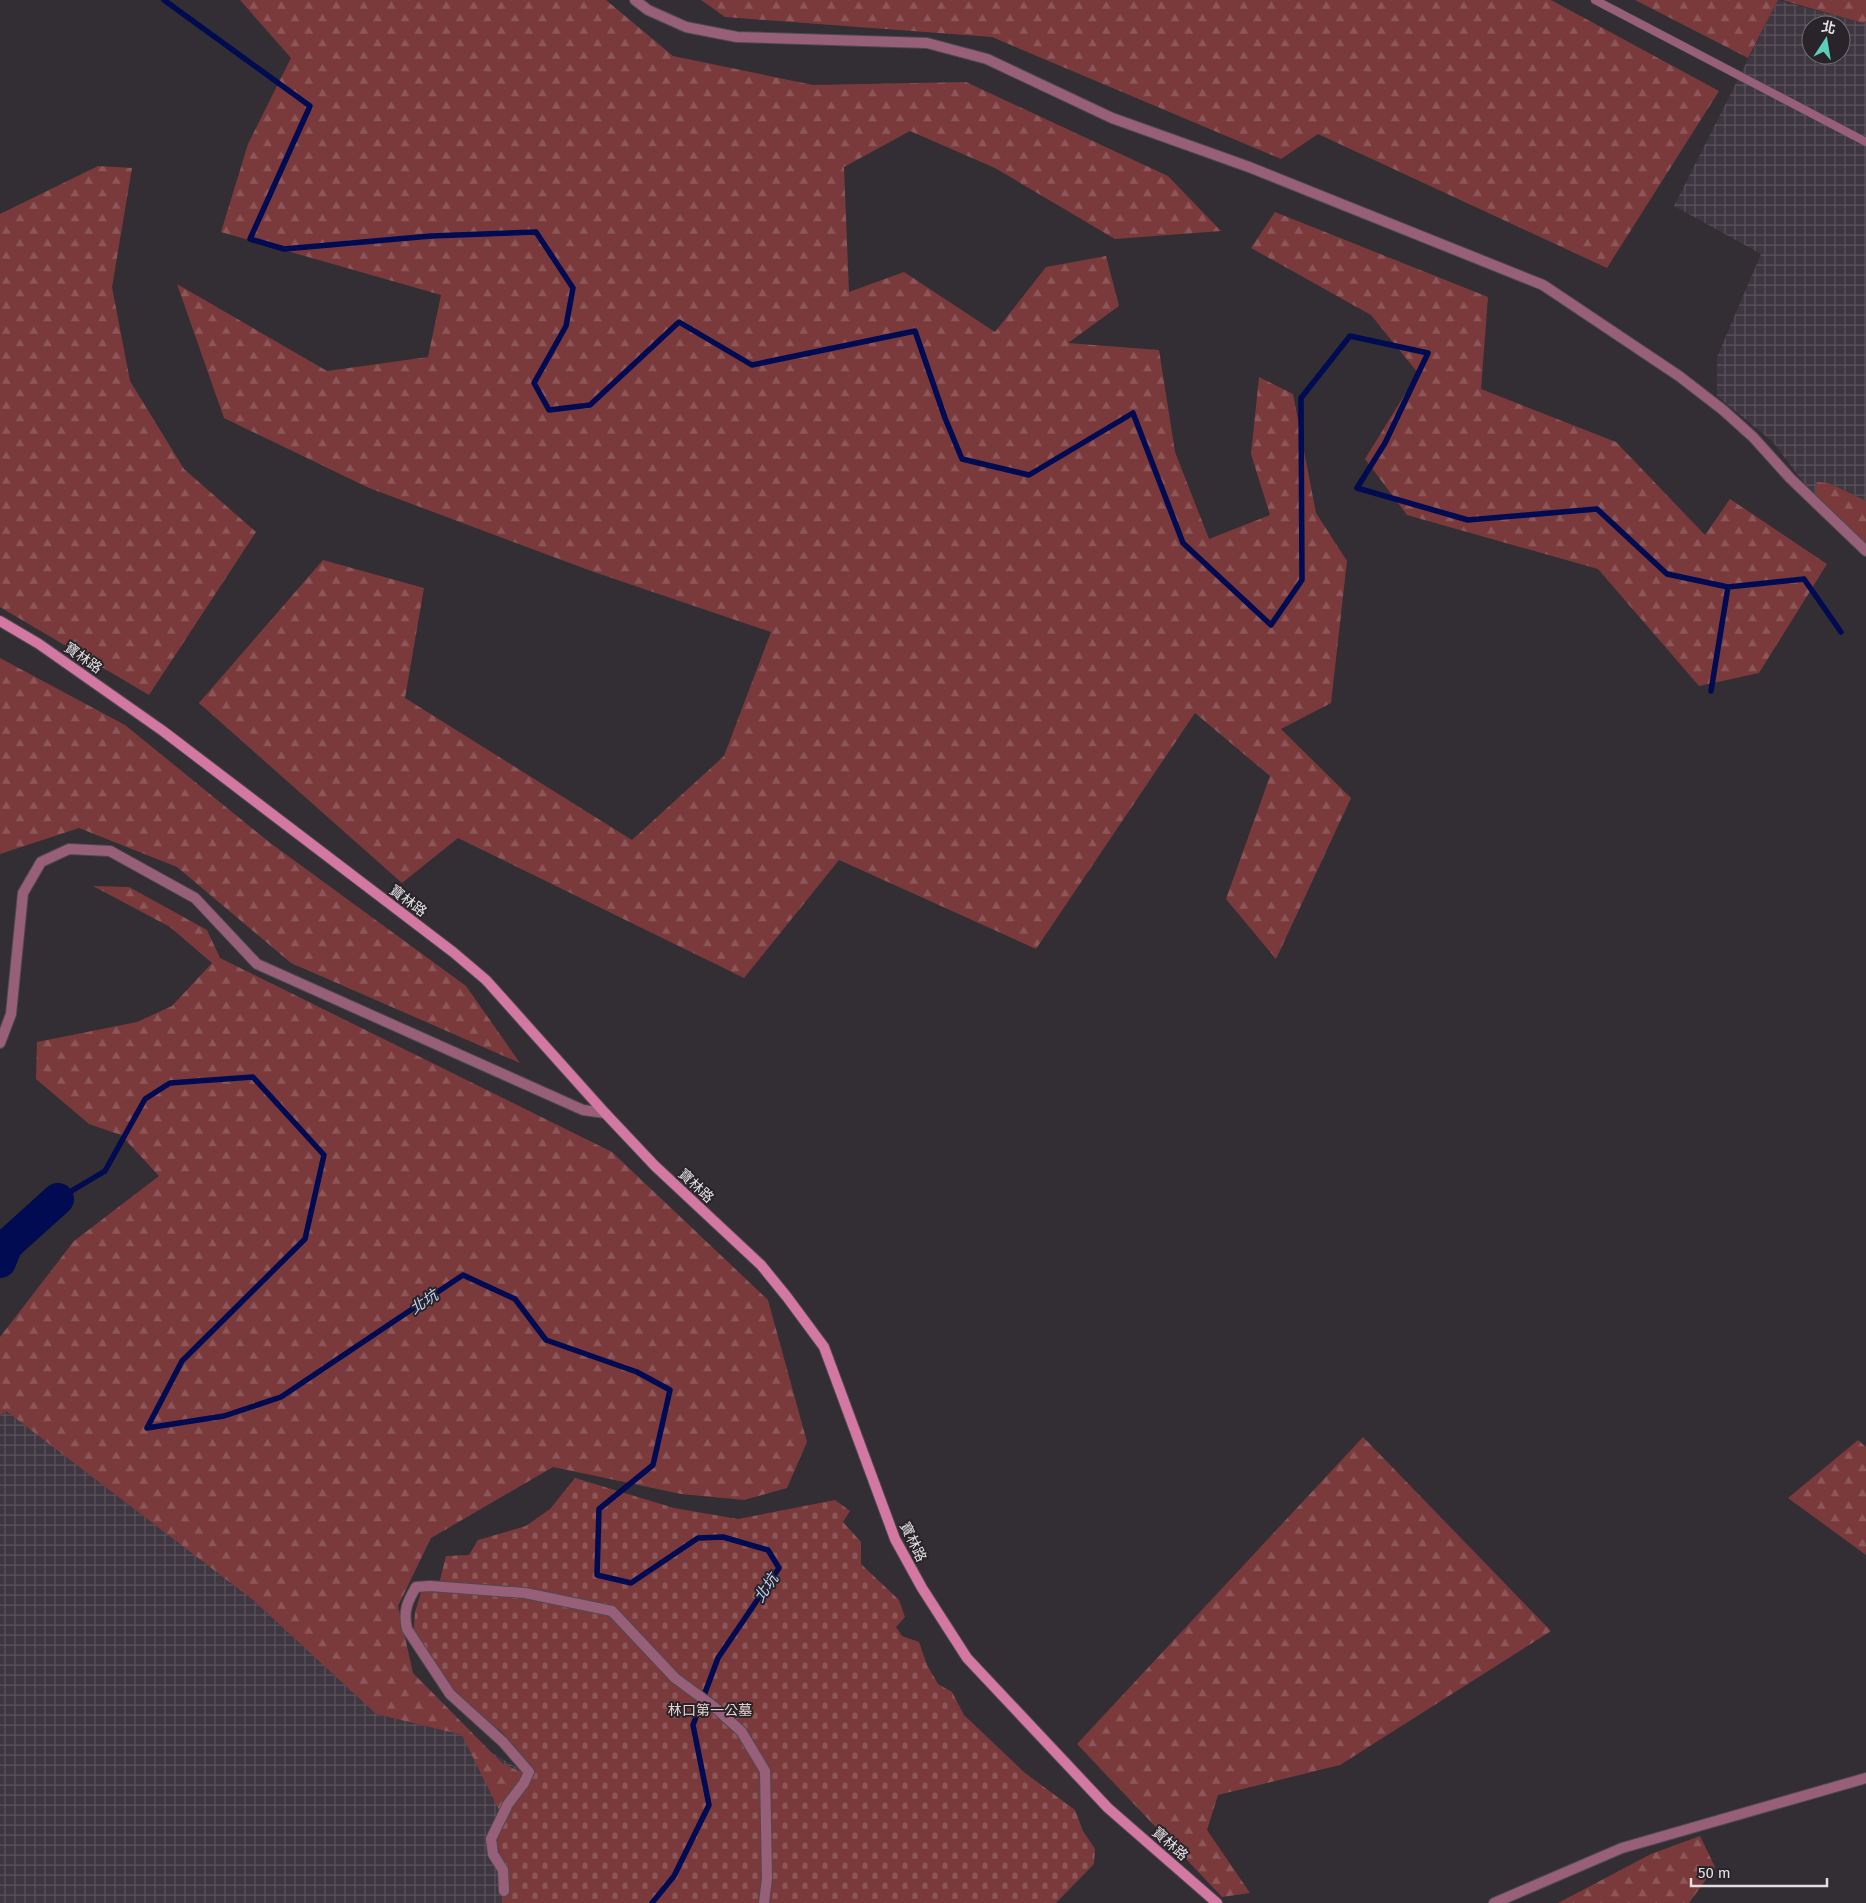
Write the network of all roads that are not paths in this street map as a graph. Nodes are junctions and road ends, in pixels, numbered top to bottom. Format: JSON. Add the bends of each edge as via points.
{"nodes":[{"id":1,"x":635,"y":0,"type":"edge"},
{"id":2,"x":1595,"y":0,"type":"edge"},
{"id":3,"x":1866,"y":142,"type":"edge"},
{"id":4,"x":1866,"y":551,"type":"edge"},
{"id":5,"x":0,"y":621,"type":"edge"},
{"id":6,"x":0,"y":1043,"type":"edge"},
{"id":7,"x":605,"y":1113,"type":"junction"},
{"id":8,"x":1866,"y":1778,"type":"edge"},
{"id":9,"x":504,"y":1891,"type":"dead end"},
{"id":10,"x":764,"y":1903,"type":"edge"},
{"id":11,"x":1217,"y":1903,"type":"edge"},
{"id":12,"x":1494,"y":1903,"type":"edge"}],
"edges":[{"from":1,"to":4,"type":"street","via":[[648,10],[686,27],[737,37],[927,42],[987,60],[1112,118],[1250,167],[1543,285],[1679,376],[1723,410]]},
{"from":2,"to":3,"type":"lane"},
{"from":5,"to":7,"type":"main road","name":"寶林路","via":[[39,644],[163,731],[453,952],[486,980]]},
{"from":6,"to":7,"type":"street","via":[[11,1014],[23,893],[41,862],[69,849],[110,851],[195,898],[257,964],[583,1110]]},
{"from":7,"to":11,"type":"main road","name":"寶林路","via":[[655,1166],[761,1265],[824,1347],[895,1539],[967,1658],[1108,1808]]},
{"from":8,"to":12,"type":"street","via":[[1622,1848]]},
{"from":9,"to":10,"type":"street","via":[[503,1870],[493,1854],[491,1839],[529,1772],[503,1742],[450,1694],[407,1629],[405,1607],[416,1588],[430,1586],[525,1593],[612,1611],[675,1678],[742,1731],[765,1771],[767,1878]]}]}
